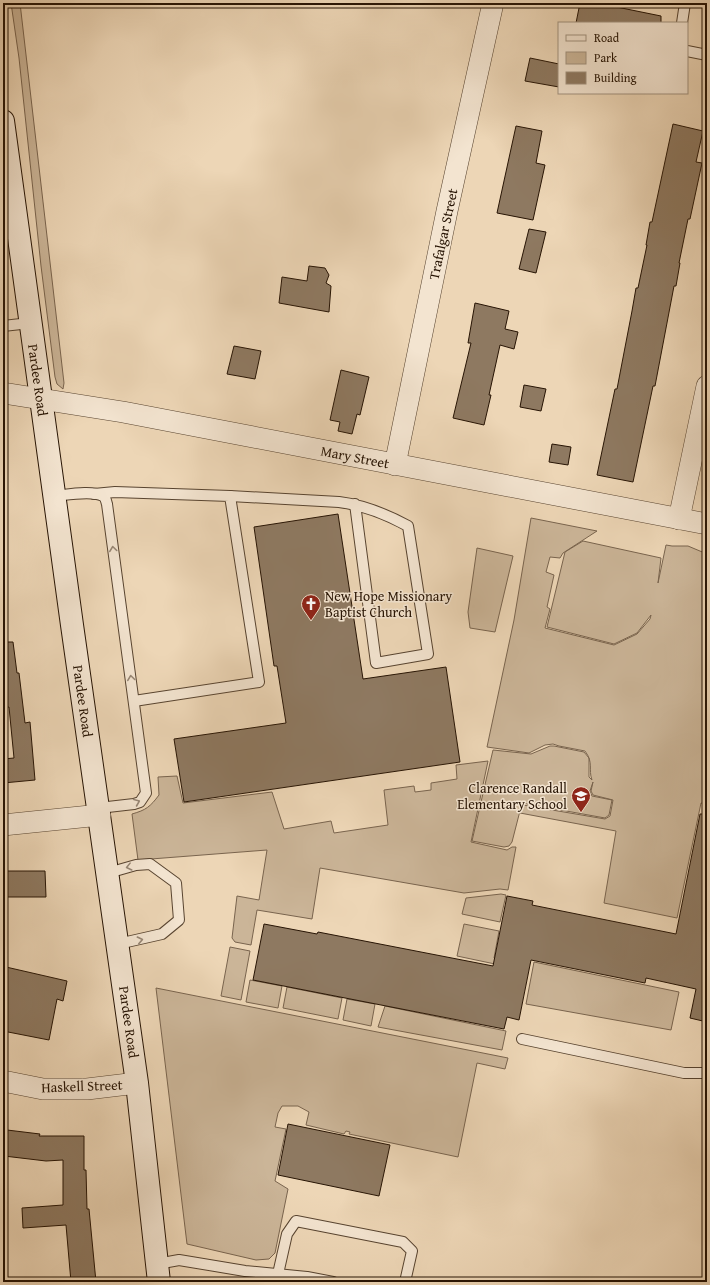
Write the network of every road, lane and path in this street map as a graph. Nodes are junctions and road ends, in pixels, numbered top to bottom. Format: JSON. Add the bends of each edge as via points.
{"nodes":[{"id":1,"x":493,"y":3,"type":"edge"},
{"id":2,"x":685,"y":3,"type":"edge"},
{"id":3,"x":682,"y":22,"type":"edge"},
{"id":4,"x":688,"y":51,"type":"edge"},
{"id":5,"x":707,"y":55,"type":"edge"},
{"id":6,"x":3,"y":121,"type":"edge"},
{"id":7,"x":30,"y":323,"type":"junction"},
{"id":8,"x":3,"y":326,"type":"edge"},
{"id":9,"x":707,"y":386,"type":"edge"},
{"id":10,"x":3,"y":393,"type":"edge"},
{"id":11,"x":41,"y":399,"type":"junction"},
{"id":12,"x":395,"y":465,"type":"junction"},
{"id":13,"x":94,"y":494,"type":"junction"},
{"id":14,"x":54,"y":496,"type":"junction"},
{"id":15,"x":230,"y":496,"type":"junction"},
{"id":16,"x":355,"y":504,"type":"junction"},
{"id":17,"x":679,"y":519,"type":"junction"},
{"id":18,"x":707,"y":524,"type":"edge"},
{"id":19,"x":134,"y":701,"type":"junction"},
{"id":20,"x":99,"y":812,"type":"junction"},
{"id":21,"x":3,"y":825,"type":"edge"},
{"id":22,"x":108,"y":872,"type":"junction"},
{"id":23,"x":118,"y":944,"type":"junction"},
{"id":24,"x":522,"y":1039,"type":"dead end"},
{"id":25,"x":707,"y":1073,"type":"edge"},
{"id":26,"x":3,"y":1082,"type":"edge"},
{"id":27,"x":137,"y":1083,"type":"junction"},
{"id":28,"x":158,"y":1273,"type":"edge"},
{"id":29,"x":278,"y":1274,"type":"junction"},
{"id":30,"x":333,"y":1282,"type":"edge"},
{"id":31,"x":405,"y":1282,"type":"edge"}],
"edges":[{"from":1,"to":12,"type":"street","name":"Trafalgar Street"},
{"from":2,"to":3,"type":"lane"},
{"from":4,"to":5,"type":"lane"},
{"from":6,"to":7,"type":"main road","name":"Pardee Road","via":[[13,224]]},
{"from":7,"to":8,"type":"lane"},
{"from":7,"to":11,"type":"main road","name":"Pardee Road"},
{"from":9,"to":17,"type":"street"},
{"from":10,"to":11,"type":"street","name":"Mary Street"},
{"from":11,"to":12,"type":"street","name":"Mary Street","via":[[123,412]]},
{"from":11,"to":14,"type":"main road","name":"Pardee Road"},
{"from":12,"to":17,"type":"street","name":"Mary Street"},
{"from":13,"to":14,"type":"lane"},
{"from":13,"to":15,"type":"lane","via":[[115,492]]},
{"from":19,"to":13,"type":"lane","one_way":true,"via":[[107,504],[103,496]]},
{"from":14,"to":20,"type":"main road","name":"Pardee Road"},
{"from":15,"to":16,"type":"lane"},
{"from":15,"to":19,"type":"lane","via":[[259,682]]},
{"from":16,"to":16,"type":"lane","via":[[408,526],[428,654],[376,663]]},
{"from":17,"to":18,"type":"street","name":"Mary Street"},
{"from":20,"to":19,"type":"lane","one_way":true,"via":[[140,802],[146,793]]},
{"from":20,"to":21,"type":"street"},
{"from":20,"to":22,"type":"main road","name":"Pardee Road"},
{"from":22,"to":23,"type":"main road","name":"Pardee Road"},
{"from":23,"to":22,"type":"lane","one_way":true,"via":[[162,934],[179,920],[176,883],[150,864]]},
{"from":23,"to":27,"type":"main road","name":"Pardee Road"},
{"from":24,"to":25,"type":"lane","via":[[684,1073]]},
{"from":26,"to":27,"type":"street","name":"Haskell Street","via":[[43,1089],[87,1089]]},
{"from":27,"to":28,"type":"main road","name":"Pardee Road"},
{"from":28,"to":29,"type":"lane","via":[[179,1260]]},
{"from":29,"to":30,"type":"lane"},
{"from":29,"to":31,"type":"lane","via":[[287,1234],[296,1221],[403,1242],[412,1252]]}]}
